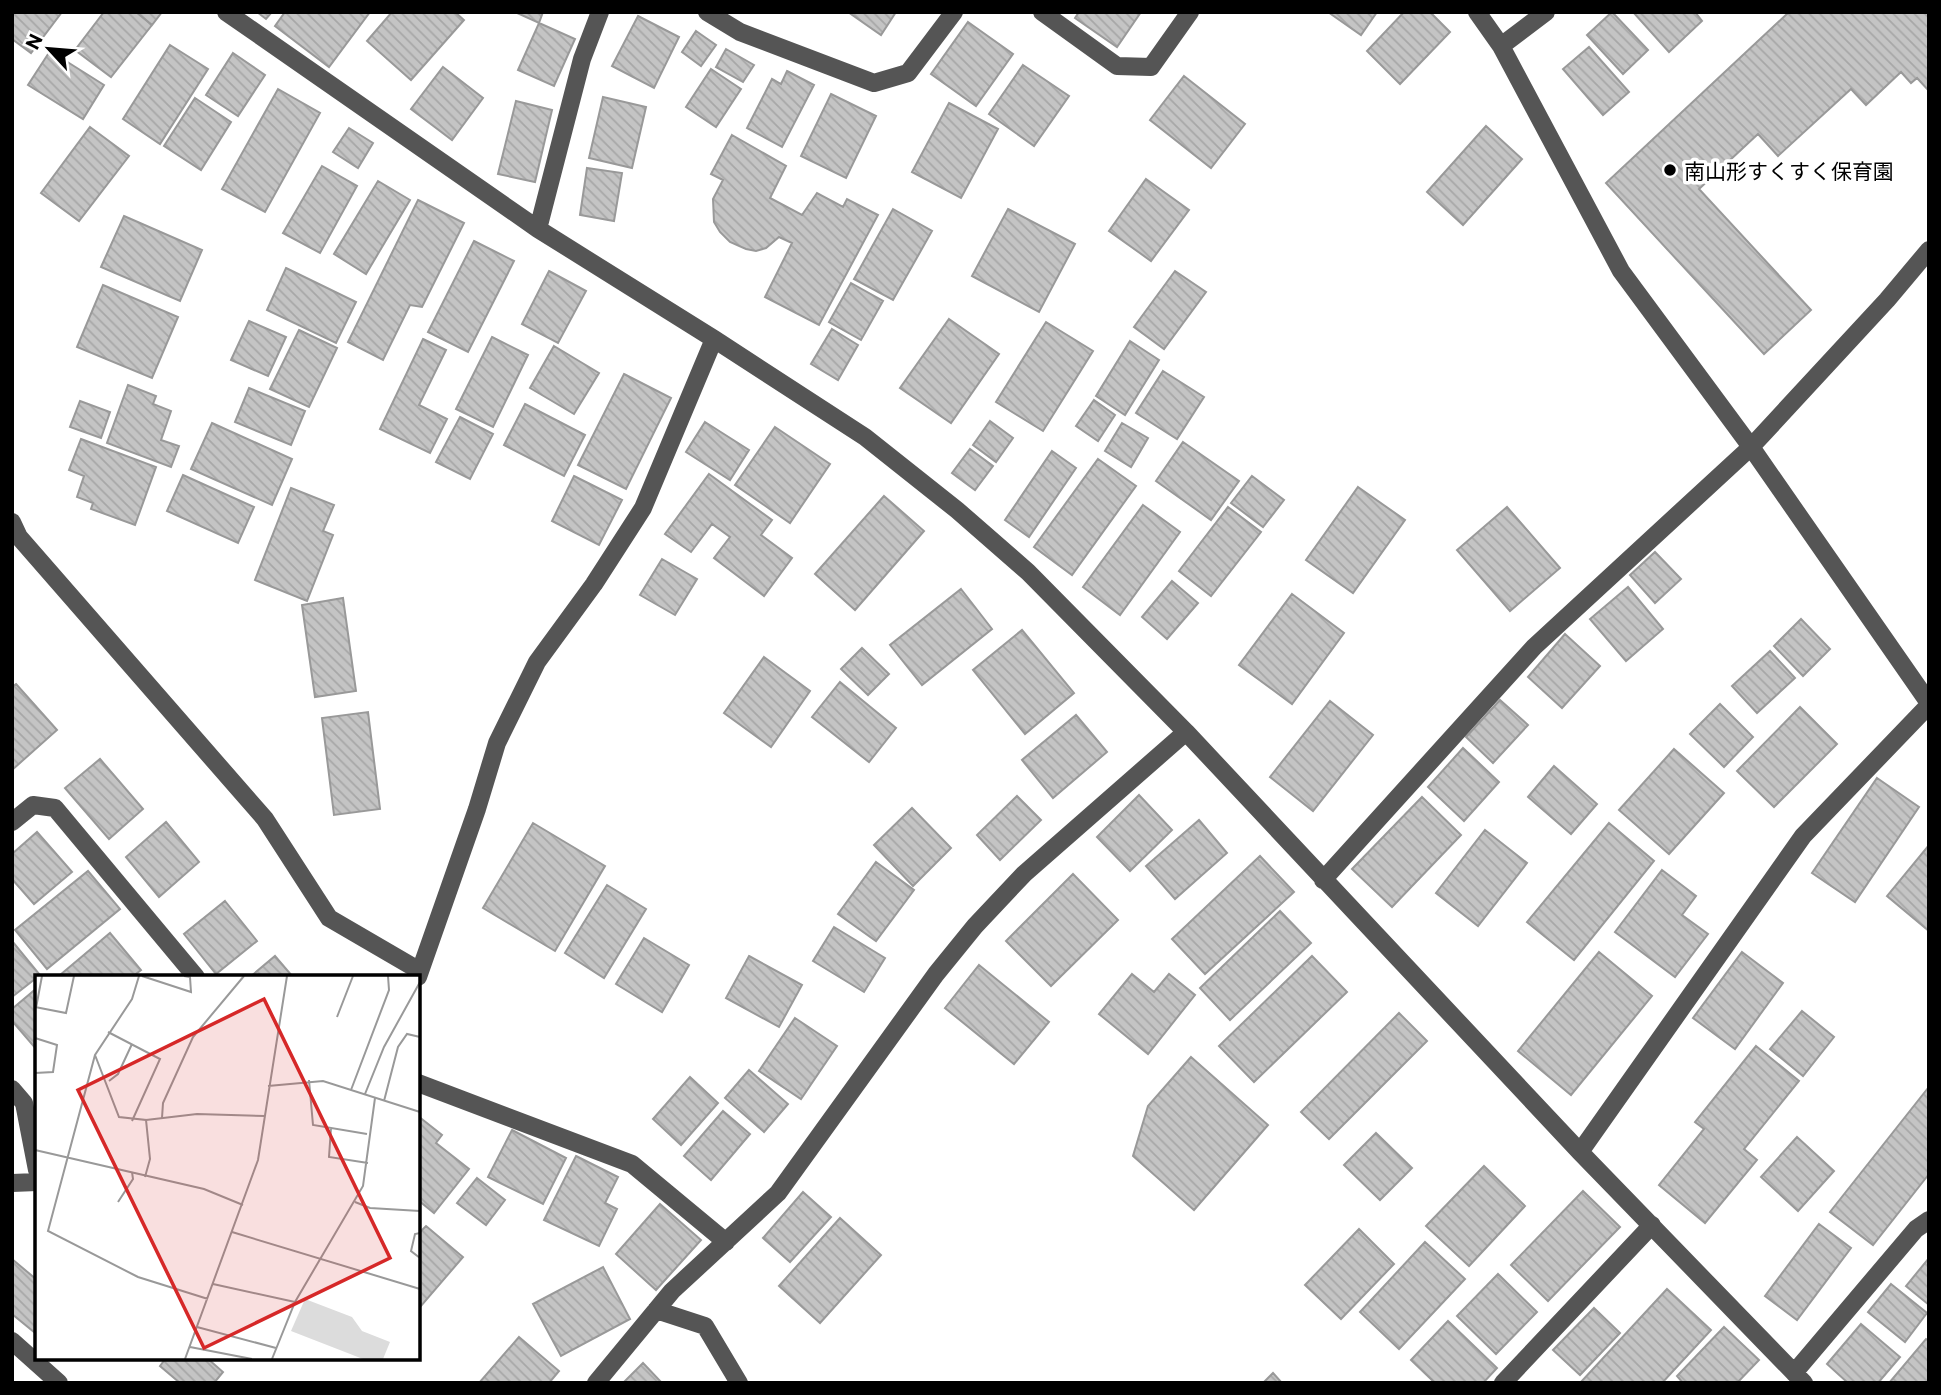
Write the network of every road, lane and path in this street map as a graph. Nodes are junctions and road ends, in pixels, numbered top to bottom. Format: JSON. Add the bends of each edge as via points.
{"nodes":[{"id":1,"x":226,"y":12,"type":"edge"},
{"id":2,"x":600,"y":12,"type":"edge"},
{"id":3,"x":707,"y":12,"type":"edge"},
{"id":4,"x":954,"y":12,"type":"edge"},
{"id":5,"x":1042,"y":12,"type":"edge"},
{"id":6,"x":1190,"y":12,"type":"edge"},
{"id":7,"x":1477,"y":12,"type":"edge"},
{"id":8,"x":1546,"y":12,"type":"edge"},
{"id":9,"x":1501,"y":46,"type":"junction"},
{"id":10,"x":538,"y":229,"type":"junction"},
{"id":11,"x":1929,"y":250,"type":"edge"},
{"id":12,"x":714,"y":339,"type":"junction"},
{"id":13,"x":1751,"y":446,"type":"junction"},
{"id":14,"x":12,"y":522,"type":"edge"},
{"id":15,"x":1929,"y":704,"type":"edge"},
{"id":16,"x":1186,"y":732,"type":"junction"},
{"id":17,"x":12,"y":822,"type":"edge"},
{"id":18,"x":1323,"y":880,"type":"junction"},
{"id":19,"x":419,"y":974,"type":"edge"},
{"id":20,"x":194,"y":975,"type":"edge"},
{"id":21,"x":420,"y":1084,"type":"edge"},
{"id":22,"x":12,"y":1089,"type":"edge"},
{"id":23,"x":1580,"y":1153,"type":"junction"},
{"id":24,"x":35,"y":1160,"type":"edge"},
{"id":25,"x":12,"y":1182,"type":"edge"},
{"id":26,"x":35,"y":1182,"type":"edge"},
{"id":27,"x":1929,"y":1220,"type":"edge"},
{"id":28,"x":1652,"y":1225,"type":"junction"},
{"id":29,"x":726,"y":1242,"type":"junction"},
{"id":30,"x":656,"y":1310,"type":"junction"},
{"id":31,"x":12,"y":1341,"type":"edge"},
{"id":32,"x":1799,"y":1378,"type":"edge"},
{"id":33,"x":59,"y":1383,"type":"edge"},
{"id":34,"x":596,"y":1383,"type":"edge"},
{"id":35,"x":739,"y":1383,"type":"edge"},
{"id":36,"x":1503,"y":1383,"type":"edge"}],
"edges":[{"from":1,"to":10,"type":"street"},
{"from":2,"to":10,"type":"street","via":[[582,60]]},
{"from":3,"to":4,"type":"street","via":[[740,32],[874,83],[908,74]]},
{"from":5,"to":6,"type":"street","via":[[1117,66],[1151,67]]},
{"from":7,"to":9,"type":"street"},
{"from":8,"to":9,"type":"street"},
{"from":9,"to":13,"type":"street","via":[[1621,271]]},
{"from":10,"to":12,"type":"street"},
{"from":11,"to":13,"type":"street"},
{"from":12,"to":16,"type":"street","via":[[865,437],[957,510],[1028,572]]},
{"from":12,"to":19,"type":"street","via":[[643,508],[537,662],[497,743]]},
{"from":13,"to":15,"type":"street"},
{"from":13,"to":18,"type":"street","via":[[1534,647]]},
{"from":14,"to":19,"type":"street","via":[[19,537],[265,819],[329,918]]},
{"from":15,"to":23,"type":"street","via":[[1803,836]]},
{"from":16,"to":18,"type":"street"},
{"from":16,"to":29,"type":"street","via":[[1024,874],[975,926],[778,1193]]},
{"from":17,"to":20,"type":"street","via":[[33,805],[55,808]]},
{"from":18,"to":23,"type":"street"},
{"from":21,"to":29,"type":"street","via":[[632,1164]]},
{"from":22,"to":24,"type":"street","via":[[24,1103]]},
{"from":23,"to":28,"type":"street"},
{"from":25,"to":26,"type":"street"},
{"from":27,"to":32,"type":"street","via":[[1916,1229]]},
{"from":28,"to":32,"type":"street"},
{"from":28,"to":36,"type":"street"},
{"from":29,"to":30,"type":"street"},
{"from":30,"to":34,"type":"street"},
{"from":30,"to":35,"type":"street","via":[[705,1326]]},
{"from":31,"to":33,"type":"street"}]}
